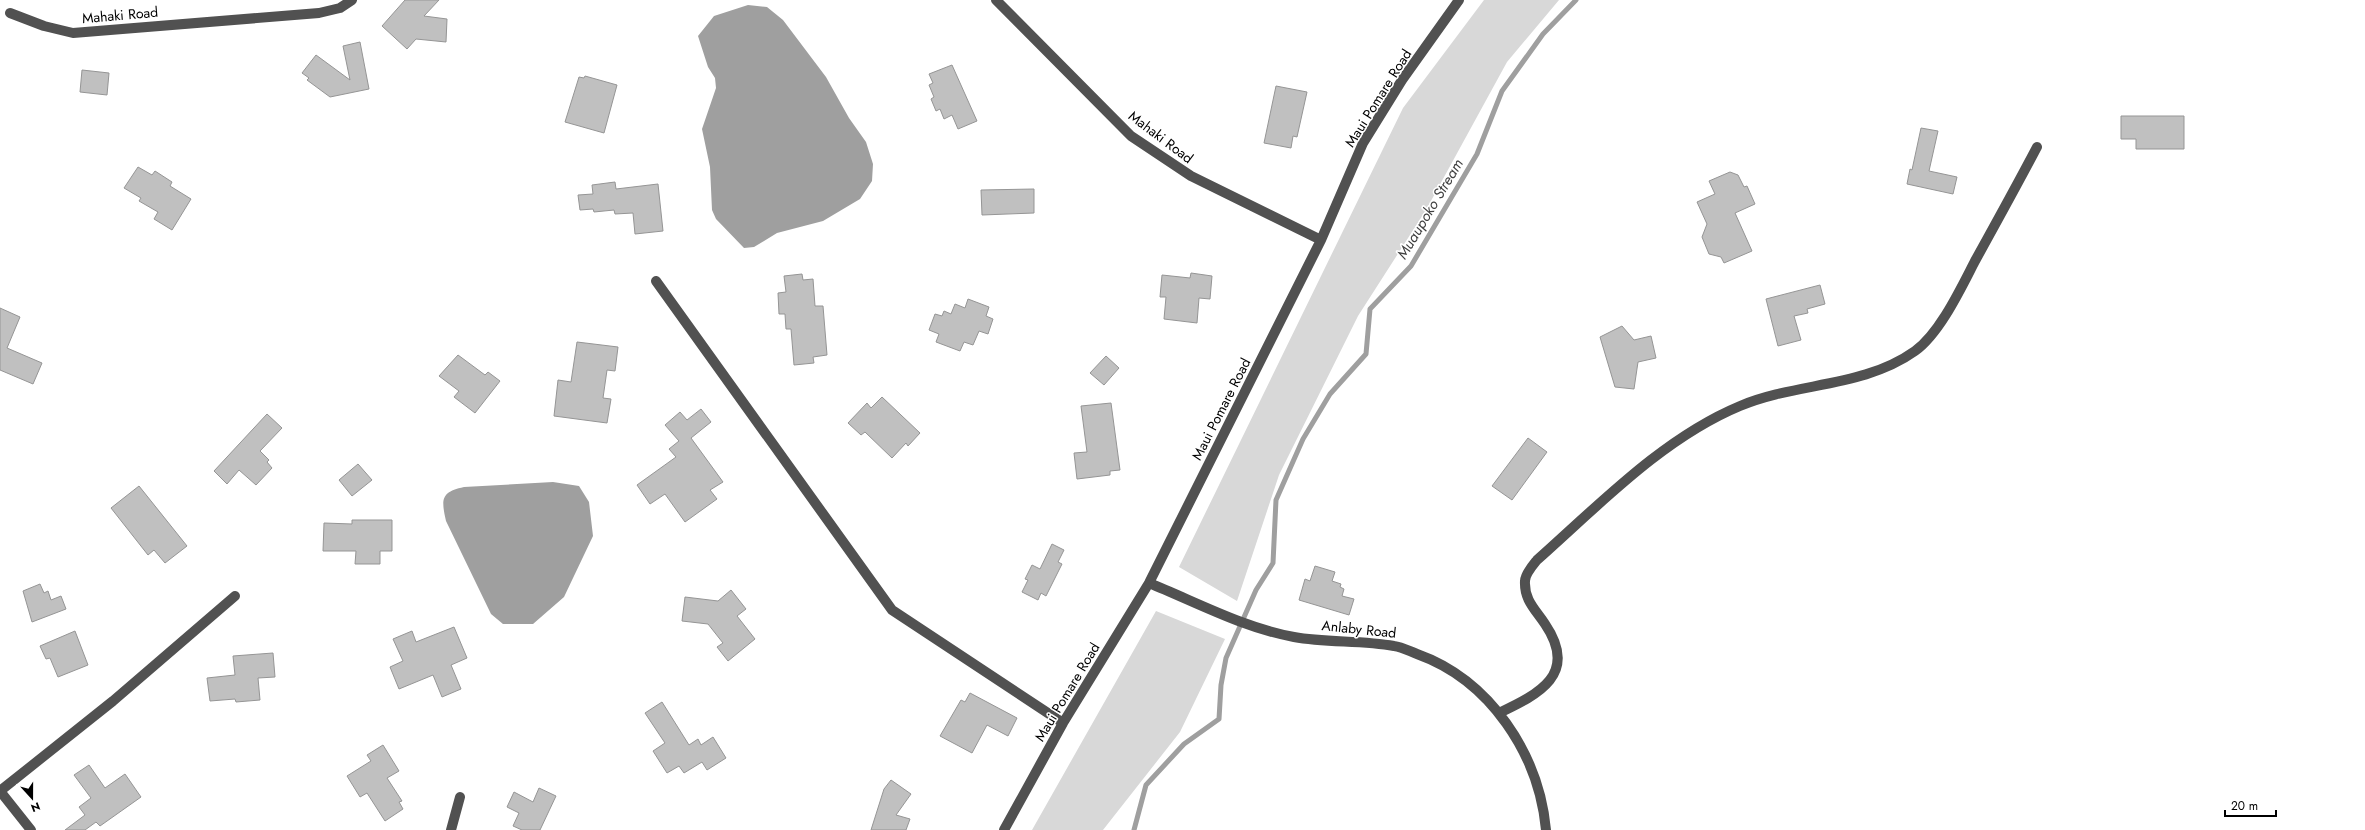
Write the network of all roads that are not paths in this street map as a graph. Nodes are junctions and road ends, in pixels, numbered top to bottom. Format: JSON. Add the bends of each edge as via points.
{"nodes":[{"id":1,"x":352,"y":0,"type":"edge"},
{"id":2,"x":996,"y":0,"type":"edge"},
{"id":3,"x":1460,"y":0,"type":"edge"},
{"id":4,"x":10,"y":12,"type":"dead end"},
{"id":5,"x":2037,"y":147,"type":"dead end"},
{"id":6,"x":1321,"y":240,"type":"junction"},
{"id":7,"x":656,"y":281,"type":"dead end"},
{"id":8,"x":1149,"y":583,"type":"junction"},
{"id":9,"x":235,"y":596,"type":"dead end"},
{"id":10,"x":1498,"y":713,"type":"junction"},
{"id":11,"x":1063,"y":723,"type":"junction"},
{"id":12,"x":0,"y":791,"type":"edge"},
{"id":13,"x":460,"y":797,"type":"dead end"},
{"id":14,"x":31,"y":830,"type":"edge"},
{"id":15,"x":451,"y":830,"type":"edge"},
{"id":16,"x":1004,"y":830,"type":"edge"},
{"id":17,"x":1546,"y":830,"type":"edge"}],
"edges":[{"from":1,"to":4,"type":"street","name":"Mahaki Road","via":[[340,8],[319,13],[72,34]]},
{"from":2,"to":6,"type":"street","name":"Mahaki Road","via":[[1131,136],[1191,176]]},
{"from":3,"to":6,"type":"street","name":"Maui Pomare Road","via":[[1402,80],[1363,143]]},
{"from":5,"to":10,"type":"street","via":[[1944,319],[1916,351],[1868,376],[1784,390],[1740,406],[1706,424],[1654,457],[1537,560],[1524,580],[1528,603],[1556,642],[1557,664],[1552,679],[1533,697]]},
{"from":6,"to":8,"type":"street","name":"Maui Pomare Road"},
{"from":7,"to":11,"type":"street","via":[[892,610]]},
{"from":8,"to":10,"type":"street","name":"Anlaby Road","via":[[1247,623],[1294,637],[1395,646],[1436,660],[1472,685]]},
{"from":8,"to":11,"type":"street","name":"Maui Pomare Road"},
{"from":9,"to":12,"type":"street","via":[[113,701]]},
{"from":10,"to":17,"type":"street","name":"Anlaby Road","via":[[1525,754],[1537,786]]},
{"from":11,"to":16,"type":"street","name":"Maui Pomare Road"},
{"from":12,"to":14,"type":"street"},
{"from":13,"to":15,"type":"street"}]}
